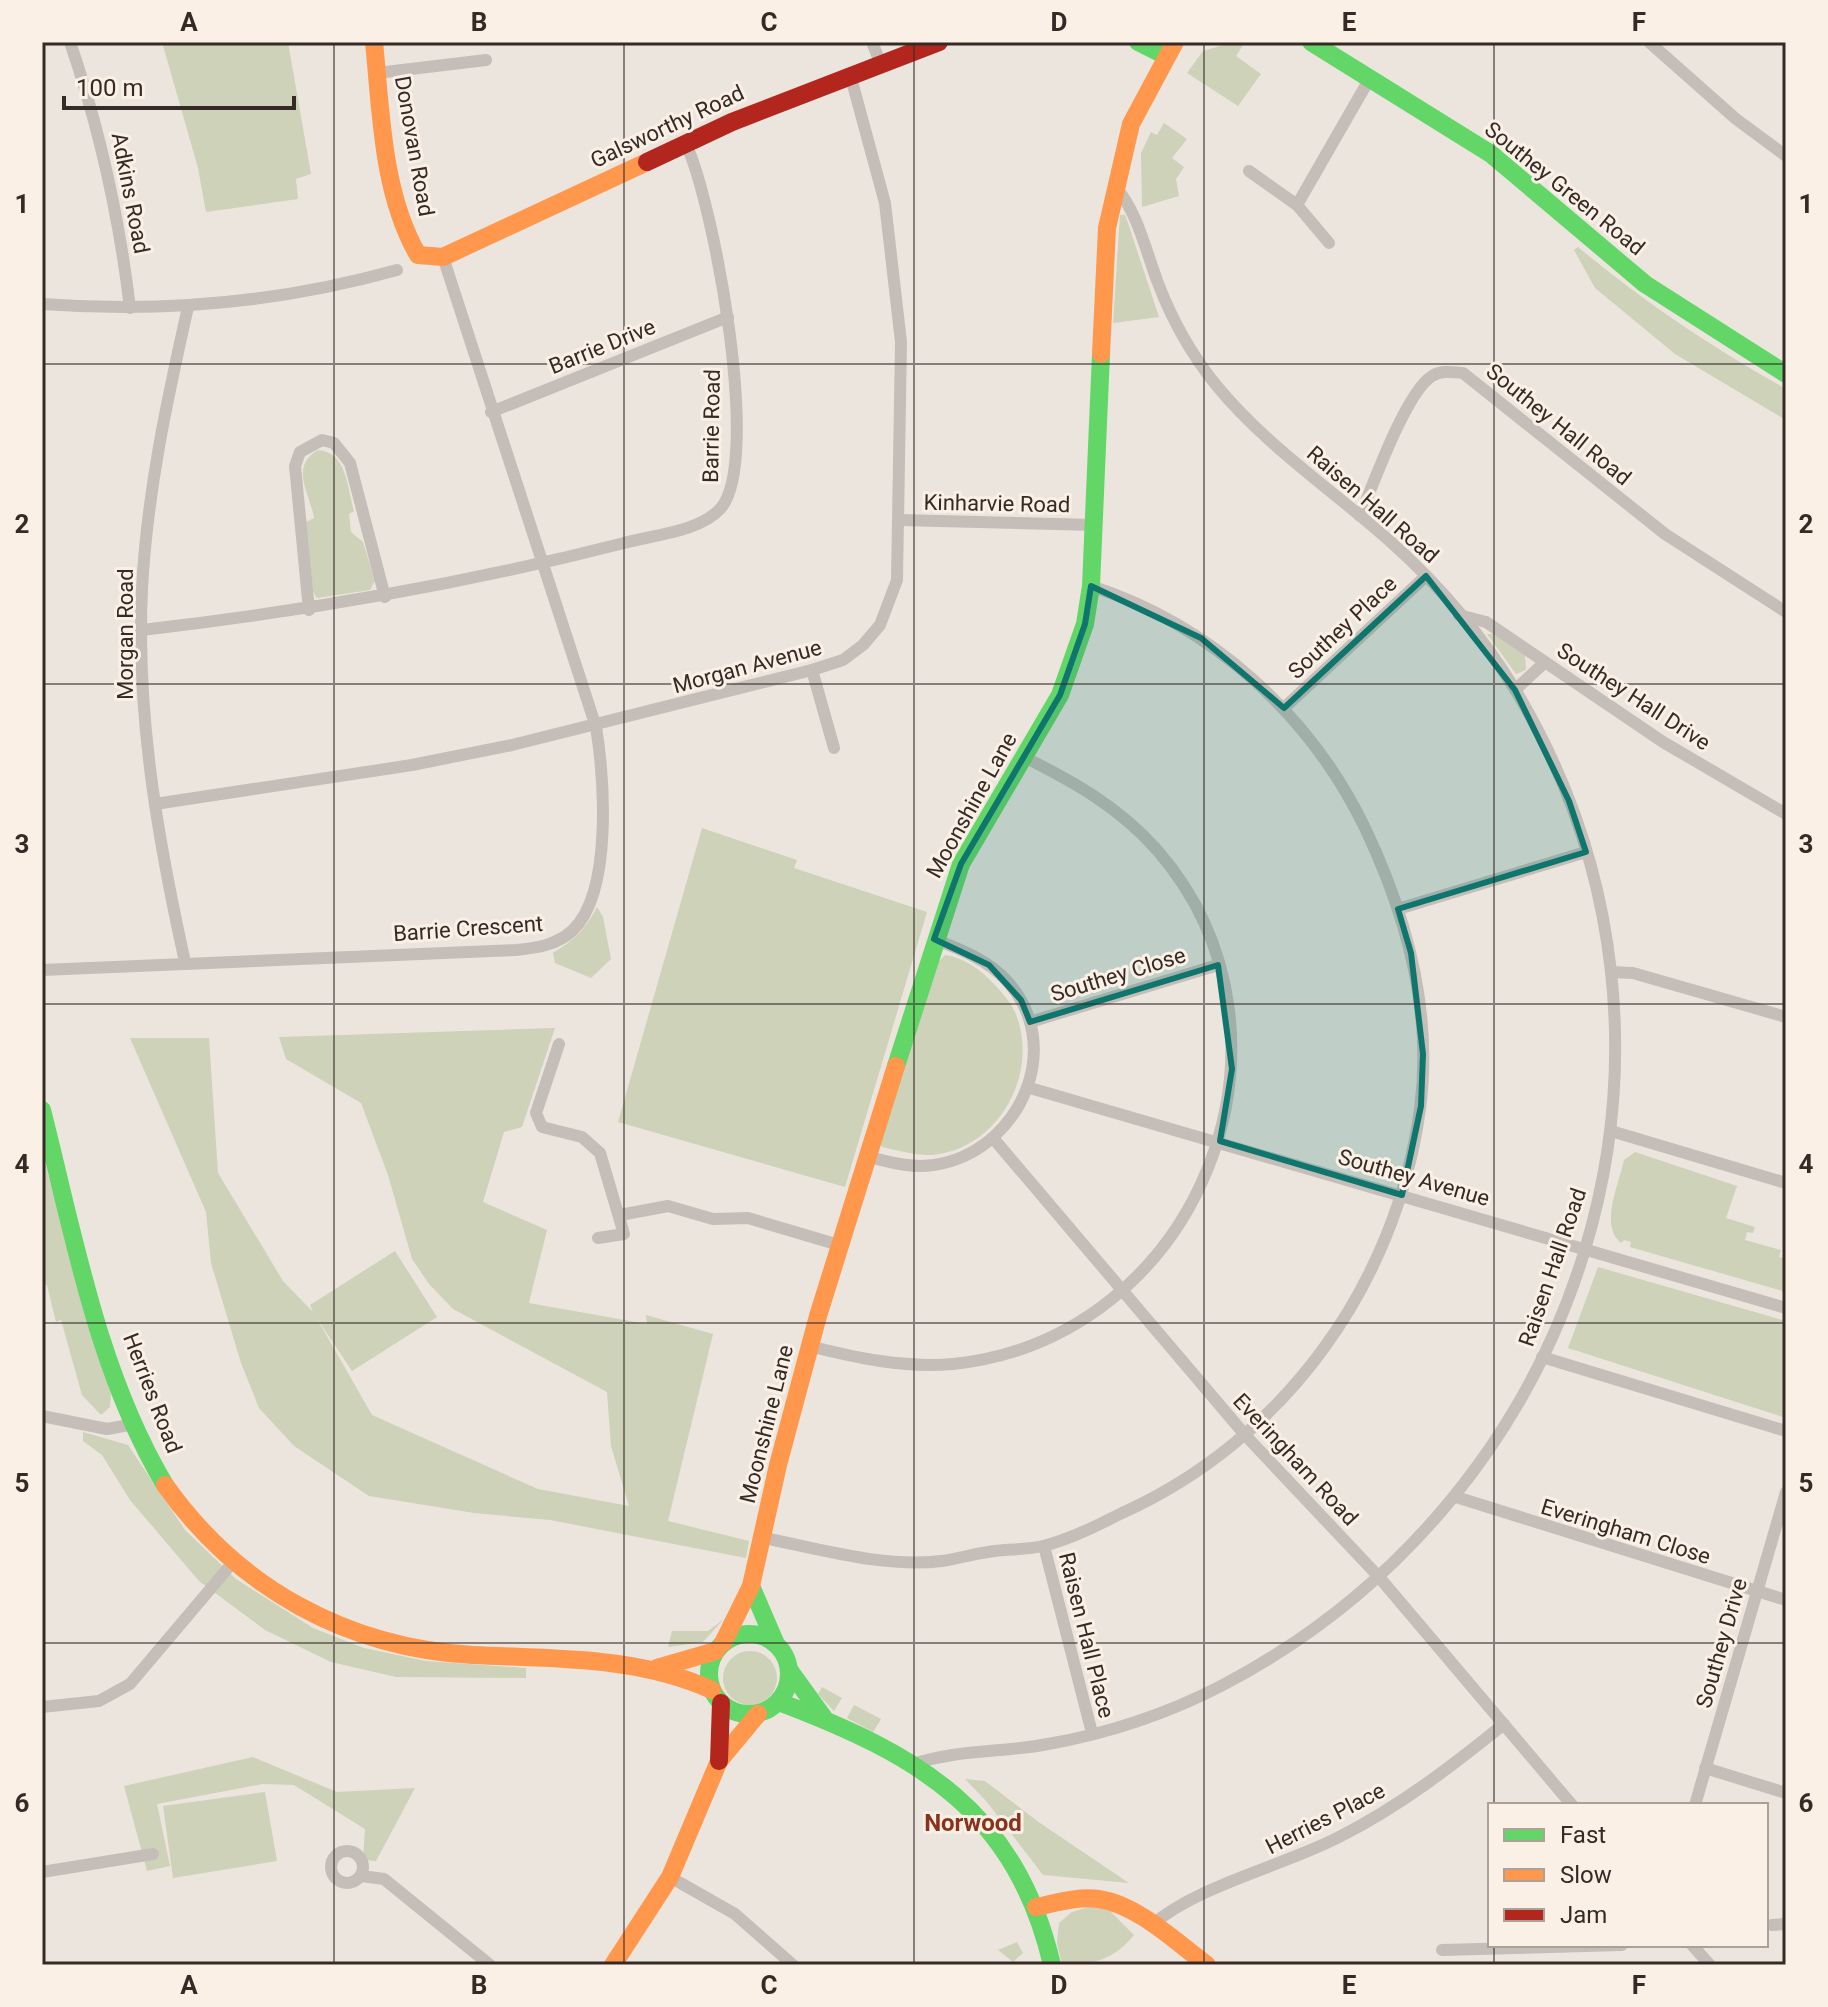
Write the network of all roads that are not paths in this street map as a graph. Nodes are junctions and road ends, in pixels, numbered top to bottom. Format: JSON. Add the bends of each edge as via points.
{"nodes":[{"id":1,"x":70,"y":42,"type":"edge"},
{"id":2,"x":374,"y":42,"type":"edge"},
{"id":3,"x":872,"y":42,"type":"edge"},
{"id":4,"x":939,"y":42,"type":"edge"},
{"id":5,"x":1138,"y":42,"type":"edge"},
{"id":6,"x":1311,"y":42,"type":"edge"},
{"id":7,"x":1649,"y":42,"type":"edge"},
{"id":8,"x":1174,"y":46,"type":"edge"},
{"id":9,"x":486,"y":60,"type":"dead end"},
{"id":10,"x":880,"y":62,"type":"junction"},
{"id":11,"x":377,"y":73,"type":"junction"},
{"id":12,"x":850,"y":74,"type":"junction"},
{"id":13,"x":1370,"y":78,"type":"junction"},
{"id":14,"x":686,"y":144,"type":"junction"},
{"id":15,"x":1786,"y":156,"type":"edge"},
{"id":16,"x":1249,"y":171,"type":"dead end"},
{"id":17,"x":1114,"y":185,"type":"junction"},
{"id":18,"x":1297,"y":205,"type":"junction"},
{"id":19,"x":1329,"y":243,"type":"dead end"},
{"id":20,"x":418,"y":255,"type":"joint"},
{"id":21,"x":443,"y":257,"type":"junction"},
{"id":22,"x":397,"y":270,"type":"dead end"},
{"id":23,"x":42,"y":304,"type":"edge"},
{"id":24,"x":188,"y":307,"type":"junction"},
{"id":25,"x":130,"y":308,"type":"junction"},
{"id":26,"x":728,"y":317,"type":"junction"},
{"id":27,"x":1786,"y":374,"type":"edge"},
{"id":28,"x":491,"y":412,"type":"junction"},
{"id":29,"x":1360,"y":516,"type":"junction"},
{"id":30,"x":899,"y":520,"type":"junction"},
{"id":31,"x":1094,"y":525,"type":"junction"},
{"id":32,"x":542,"y":563,"type":"junction"},
{"id":33,"x":1426,"y":576,"type":"junction"},
{"id":34,"x":1091,"y":586,"type":"junction"},
{"id":35,"x":385,"y":597,"type":"junction"},
{"id":36,"x":309,"y":610,"type":"junction"},
{"id":37,"x":1786,"y":612,"type":"edge"},
{"id":38,"x":1459,"y":615,"type":"junction"},
{"id":39,"x":142,"y":630,"type":"junction"},
{"id":40,"x":1545,"y":662,"type":"junction"},
{"id":41,"x":812,"y":670,"type":"junction"},
{"id":42,"x":1515,"y":690,"type":"junction"},
{"id":43,"x":1284,"y":708,"type":"junction"},
{"id":44,"x":596,"y":727,"type":"junction"},
{"id":45,"x":834,"y":748,"type":"dead end"},
{"id":46,"x":1024,"y":757,"type":"junction"},
{"id":47,"x":155,"y":804,"type":"junction"},
{"id":48,"x":1786,"y":814,"type":"edge"},
{"id":49,"x":1586,"y":852,"type":"junction"},
{"id":50,"x":1398,"y":909,"type":"junction"},
{"id":51,"x":934,"y":939,"type":"junction"},
{"id":52,"x":185,"y":962,"type":"junction"},
{"id":53,"x":1218,"y":965,"type":"junction"},
{"id":54,"x":42,"y":970,"type":"edge"},
{"id":55,"x":1611,"y":972,"type":"junction"},
{"id":56,"x":1786,"y":1017,"type":"edge"},
{"id":57,"x":1030,"y":1022,"type":"junction"},
{"id":58,"x":559,"y":1044,"type":"dead end"},
{"id":59,"x":1030,"y":1088,"type":"junction"},
{"id":60,"x":42,"y":1110,"type":"edge"},
{"id":61,"x":1611,"y":1131,"type":"junction"},
{"id":62,"x":993,"y":1138,"type":"junction"},
{"id":63,"x":1220,"y":1141,"type":"junction"},
{"id":64,"x":866,"y":1156,"type":"junction"},
{"id":65,"x":1786,"y":1183,"type":"edge"},
{"id":66,"x":1402,"y":1195,"type":"junction"},
{"id":67,"x":620,"y":1215,"type":"junction"},
{"id":68,"x":598,"y":1238,"type":"dead end"},
{"id":69,"x":839,"y":1245,"type":"junction"},
{"id":70,"x":1586,"y":1247,"type":"junction"},
{"id":71,"x":1123,"y":1291,"type":"junction"},
{"id":72,"x":1786,"y":1308,"type":"edge"},
{"id":73,"x":809,"y":1346,"type":"junction"},
{"id":74,"x":1542,"y":1357,"type":"junction"},
{"id":75,"x":42,"y":1416,"type":"edge"},
{"id":76,"x":135,"y":1424,"type":"junction"},
{"id":77,"x":1786,"y":1431,"type":"edge"},
{"id":78,"x":1246,"y":1436,"type":"junction"},
{"id":79,"x":1786,"y":1492,"type":"edge"},
{"id":80,"x":1456,"y":1497,"type":"junction"},
{"id":81,"x":764,"y":1538,"type":"junction"},
{"id":82,"x":1044,"y":1546,"type":"junction"},
{"id":83,"x":234,"y":1561,"type":"junction"},
{"id":84,"x":1379,"y":1577,"type":"junction"},
{"id":85,"x":751,"y":1586,"type":"junction"},
{"id":86,"x":1757,"y":1591,"type":"junction"},
{"id":87,"x":1786,"y":1600,"type":"edge"},
{"id":88,"x":776,"y":1644,"type":"junction"},
{"id":89,"x":720,"y":1647,"type":"junction"},
{"id":90,"x":657,"y":1668,"type":"junction"},
{"id":91,"x":790,"y":1671,"type":"junction"},
{"id":92,"x":716,"y":1697,"type":"junction"},
{"id":93,"x":779,"y":1702,"type":"junction"},
{"id":94,"x":42,"y":1707,"type":"edge"},
{"id":95,"x":758,"y":1714,"type":"junction"},
{"id":96,"x":824,"y":1718,"type":"junction"},
{"id":97,"x":1504,"y":1724,"type":"junction"},
{"id":98,"x":1092,"y":1733,"type":"junction"},
{"id":99,"x":719,"y":1761,"type":"junction"},
{"id":100,"x":911,"y":1765,"type":"junction"},
{"id":101,"x":1705,"y":1768,"type":"junction"},
{"id":102,"x":1786,"y":1793,"type":"edge"},
{"id":103,"x":1570,"y":1803,"type":"edge"},
{"id":104,"x":1696,"y":1803,"type":"edge"},
{"id":105,"x":153,"y":1854,"type":"dead end"},
{"id":106,"x":42,"y":1872,"type":"edge"},
{"id":107,"x":361,"y":1876,"type":"dead end"},
{"id":108,"x":670,"y":1877,"type":"junction"},
{"id":109,"x":1036,"y":1907,"type":"junction"},
{"id":110,"x":1152,"y":1925,"type":"junction"},
{"id":111,"x":1505,"y":1947,"type":"edge"},
{"id":112,"x":1694,"y":1947,"type":"edge"},
{"id":113,"x":1442,"y":1950,"type":"dead end"},
{"id":114,"x":490,"y":1965,"type":"edge"},
{"id":115,"x":613,"y":1965,"type":"edge"},
{"id":116,"x":793,"y":1965,"type":"edge"},
{"id":117,"x":1052,"y":1965,"type":"edge"},
{"id":118,"x":1207,"y":1965,"type":"edge"},
{"id":119,"x":1710,"y":1965,"type":"edge"}],
"edges":[{"from":1,"to":25,"type":"street","name":"Adkins Road","via":[[111,181]]},
{"from":2,"to":11,"type":"street","name":"Donovan Road"},
{"from":3,"to":10,"type":"street"},
{"from":4,"to":10,"type":"street","name":"Galsworthy Road"},
{"from":5,"to":8,"type":"street"},
{"from":6,"to":13,"type":"street","name":"Southey Green Road"},
{"from":7,"to":15,"type":"street"},
{"from":8,"to":17,"type":"street","name":"Moonshine Lane","via":[[1131,124]]},
{"from":9,"to":11,"type":"street"},
{"from":10,"to":12,"type":"street","name":"Galsworthy Road"},
{"from":11,"to":20,"type":"street","name":"Donovan Road","via":[[399,203]]},
{"from":12,"to":14,"type":"street","name":"Galsworthy Road"},
{"from":12,"to":30,"type":"street","name":"Morgan Avenue","via":[[885,203],[895,274],[901,342]]},
{"from":13,"to":18,"type":"street"},
{"from":13,"to":27,"type":"street","name":"Southey Green Road","via":[[1491,154],[1676,307]]},
{"from":14,"to":21,"type":"street","name":"Galsworthy Road"},
{"from":14,"to":26,"type":"street","name":"Barrie Road","via":[[704,189]]},
{"from":16,"to":18,"type":"street"},
{"from":17,"to":29,"type":"street","name":"Raisen Hall Road","via":[[1132,208],[1173,319],[1211,379],[1275,447]]},
{"from":17,"to":31,"type":"street","name":"Moonshine Lane","via":[[1107,228]]},
{"from":18,"to":19,"type":"street"},
{"from":20,"to":21,"type":"street","name":"Galsworthy Road"},
{"from":21,"to":28,"type":"street","name":"Barrie Crescent"},
{"from":22,"to":24,"type":"street","via":[[302,294]]},
{"from":23,"to":25,"type":"street"},
{"from":24,"to":25,"type":"street"},
{"from":24,"to":39,"type":"street","name":"Morgan Road","via":[[153,478]]},
{"from":26,"to":28,"type":"street","name":"Barrie Drive"},
{"from":26,"to":32,"type":"street","name":"Barrie Road","via":[[734,476],[719,510],[687,526]]},
{"from":28,"to":32,"type":"street","name":"Barrie Crescent"},
{"from":29,"to":33,"type":"street","name":"Raisen Hall Road"},
{"from":29,"to":37,"type":"street","name":"Southey Hall Road","via":[[1404,416],[1426,380],[1436,373],[1463,373],[1665,534]]},
{"from":30,"to":31,"type":"street","name":"Kinharvie Road"},
{"from":30,"to":41,"type":"street","name":"Morgan Avenue","via":[[897,580],[880,625],[843,660]]},
{"from":31,"to":34,"type":"street","name":"Moonshine Lane"},
{"from":32,"to":35,"type":"street","name":"Barrie Road"},
{"from":32,"to":44,"type":"street","name":"Barrie Crescent"},
{"from":33,"to":38,"type":"street","name":"Raisen Hall Road"},
{"from":33,"to":43,"type":"street","name":"Southey Place"},
{"from":34,"to":43,"type":"street","via":[[1143,606],[1201,638]]},
{"from":34,"to":46,"type":"street","name":"Moonshine Lane","via":[[1076,656]]},
{"from":35,"to":36,"type":"street","name":"Barrie Road"},
{"from":35,"to":36,"type":"street","via":[[350,463],[343,450],[322,440],[300,452],[295,466]]},
{"from":36,"to":39,"type":"street","name":"Barrie Road"},
{"from":38,"to":40,"type":"street","name":"Southey Hall Drive","via":[[1486,622]]},
{"from":38,"to":42,"type":"street","name":"Raisen Hall Road"},
{"from":39,"to":47,"type":"street","name":"Morgan Road"},
{"from":40,"to":42,"type":"street"},
{"from":40,"to":48,"type":"street","name":"Southey Hall Drive","via":[[1663,742]]},
{"from":41,"to":44,"type":"street","name":"Morgan Avenue"},
{"from":41,"to":45,"type":"street"},
{"from":42,"to":49,"type":"street","name":"Raisen Hall Road","via":[[1569,801]]},
{"from":43,"to":50,"type":"street","via":[[1334,772]]},
{"from":44,"to":47,"type":"street","name":"Morgan Avenue","via":[[412,765]]},
{"from":44,"to":52,"type":"street","name":"Barrie Crescent","via":[[602,779],[595,884],[581,921],[558,941],[516,950]]},
{"from":46,"to":51,"type":"street","name":"Moonshine Lane","via":[[961,864]]},
{"from":46,"to":53,"type":"street","via":[[1079,784],[1123,815],[1158,852],[1185,890]]},
{"from":47,"to":52,"type":"street","name":"Morgan Road"},
{"from":49,"to":50,"type":"street"},
{"from":49,"to":55,"type":"street","name":"Raisen Hall Road"},
{"from":50,"to":66,"type":"street","via":[[1411,953],[1423,1054],[1421,1106]]},
{"from":51,"to":57,"type":"street","via":[[989,965],[1021,1000]]},
{"from":51,"to":64,"type":"street","name":"Moonshine Lane"},
{"from":52,"to":54,"type":"street","name":"Barrie Crescent"},
{"from":53,"to":57,"type":"street","name":"Southey Close"},
{"from":53,"to":63,"type":"street","via":[[1227,994],[1232,1069]]},
{"from":55,"to":56,"type":"street","via":[[1633,973]]},
{"from":55,"to":61,"type":"street","name":"Raisen Hall Road","via":[[1616,1066]]},
{"from":57,"to":59,"type":"street"},
{"from":58,"to":67,"type":"street","via":[[537,1122],[593,1144]]},
{"from":59,"to":62,"type":"street"},
{"from":59,"to":63,"type":"street","name":"Southey Avenue"},
{"from":60,"to":76,"type":"street","name":"Herries Road","via":[[89,1286]]},
{"from":61,"to":65,"type":"street"},
{"from":61,"to":70,"type":"street","name":"Raisen Hall Road"},
{"from":62,"to":64,"type":"street","via":[[943,1164],[893,1164]]},
{"from":62,"to":71,"type":"street","name":"Everingham Road"},
{"from":63,"to":66,"type":"street","name":"Southey Avenue"},
{"from":63,"to":71,"type":"street","via":[[1176,1230]]},
{"from":64,"to":69,"type":"street","name":"Moonshine Lane"},
{"from":66,"to":70,"type":"street","name":"Southey Avenue"},
{"from":66,"to":78,"type":"street","via":[[1374,1269],[1341,1323],[1297,1385]]},
{"from":67,"to":68,"type":"street","via":[[624,1234]]},
{"from":67,"to":69,"type":"street","via":[[668,1206],[713,1219],[748,1218]]},
{"from":69,"to":73,"type":"street","name":"Moonshine Lane"},
{"from":70,"to":72,"type":"street","name":"Southey Avenue"},
{"from":70,"to":74,"type":"street","name":"Raisen Hall Road"},
{"from":71,"to":73,"type":"street","via":[[1059,1333],[978,1359],[879,1363]]},
{"from":71,"to":78,"type":"street","name":"Everingham Road"},
{"from":73,"to":81,"type":"street","name":"Moonshine Lane"},
{"from":74,"to":77,"type":"street"},
{"from":74,"to":80,"type":"street","name":"Raisen Hall Road","via":[[1514,1415]]},
{"from":75,"to":76,"type":"street","via":[[107,1429]]},
{"from":76,"to":83,"type":"street","name":"Herries Road","via":[[166,1486],[194,1523]]},
{"from":78,"to":82,"type":"street","via":[[1158,1497]]},
{"from":78,"to":84,"type":"street","name":"Everingham Road"},
{"from":79,"to":86,"type":"street","name":"Southey Drive"},
{"from":80,"to":84,"type":"street","name":"Raisen Hall Road"},
{"from":80,"to":86,"type":"street","name":"Everingham Close"},
{"from":81,"to":82,"type":"street","via":[[843,1554],[940,1562]]},
{"from":81,"to":85,"type":"street","name":"Moonshine Lane"},
{"from":82,"to":98,"type":"street","name":"Raisen Hall Place"},
{"from":83,"to":90,"type":"street","name":"Herries Road","via":[[308,1613],[383,1641],[428,1651]]},
{"from":83,"to":94,"type":"street","via":[[130,1684],[99,1701]]},
{"from":84,"to":97,"type":"street","name":"Everingham Road"},
{"from":84,"to":98,"type":"street","name":"Raisen Hall Road","via":[[1314,1629],[1243,1674],[1148,1717]]},
{"from":85,"to":88,"type":"street"},
{"from":85,"to":89,"type":"street","name":"Moonshine Lane"},
{"from":86,"to":87,"type":"street","name":"Everingham Close"},
{"from":86,"to":101,"type":"street","name":"Southey Drive"},
{"from":88,"to":89,"type":"street","via":[[744,1634]]},
{"from":88,"to":91,"type":"street"},
{"from":89,"to":90,"type":"street"},
{"from":89,"to":92,"type":"street","via":[[709,1673]]},
{"from":90,"to":92,"type":"street"},
{"from":91,"to":93,"type":"street"},
{"from":91,"to":96,"type":"street"},
{"from":92,"to":95,"type":"street","via":[[745,1715]]},
{"from":92,"to":99,"type":"street"},
{"from":93,"to":95,"type":"street"},
{"from":93,"to":96,"type":"street"},
{"from":95,"to":99,"type":"street"},
{"from":96,"to":100,"type":"street"},
{"from":97,"to":103,"type":"street","name":"Everingham Road"},
{"from":97,"to":110,"type":"street","name":"Herries Place","via":[[1398,1804],[1280,1865],[1186,1902]]},
{"from":98,"to":100,"type":"street","name":"Raisen Hall Road","via":[[1047,1745],[938,1755]]},
{"from":99,"to":108,"type":"street"},
{"from":100,"to":109,"type":"street","via":[[996,1836]]},
{"from":101,"to":102,"type":"street"},
{"from":101,"to":104,"type":"street","name":"Southey Drive"},
{"from":105,"to":106,"type":"street"},
{"from":107,"to":114,"type":"street","via":[[384,1879]]},
{"from":108,"to":115,"type":"street"},
{"from":108,"to":116,"type":"street","via":[[735,1914]]},
{"from":109,"to":110,"type":"street","via":[[1104,1899]]},
{"from":109,"to":117,"type":"street"},
{"from":110,"to":118,"type":"street"},
{"from":111,"to":113,"type":"street"},
{"from":112,"to":119,"type":"street"}]}
